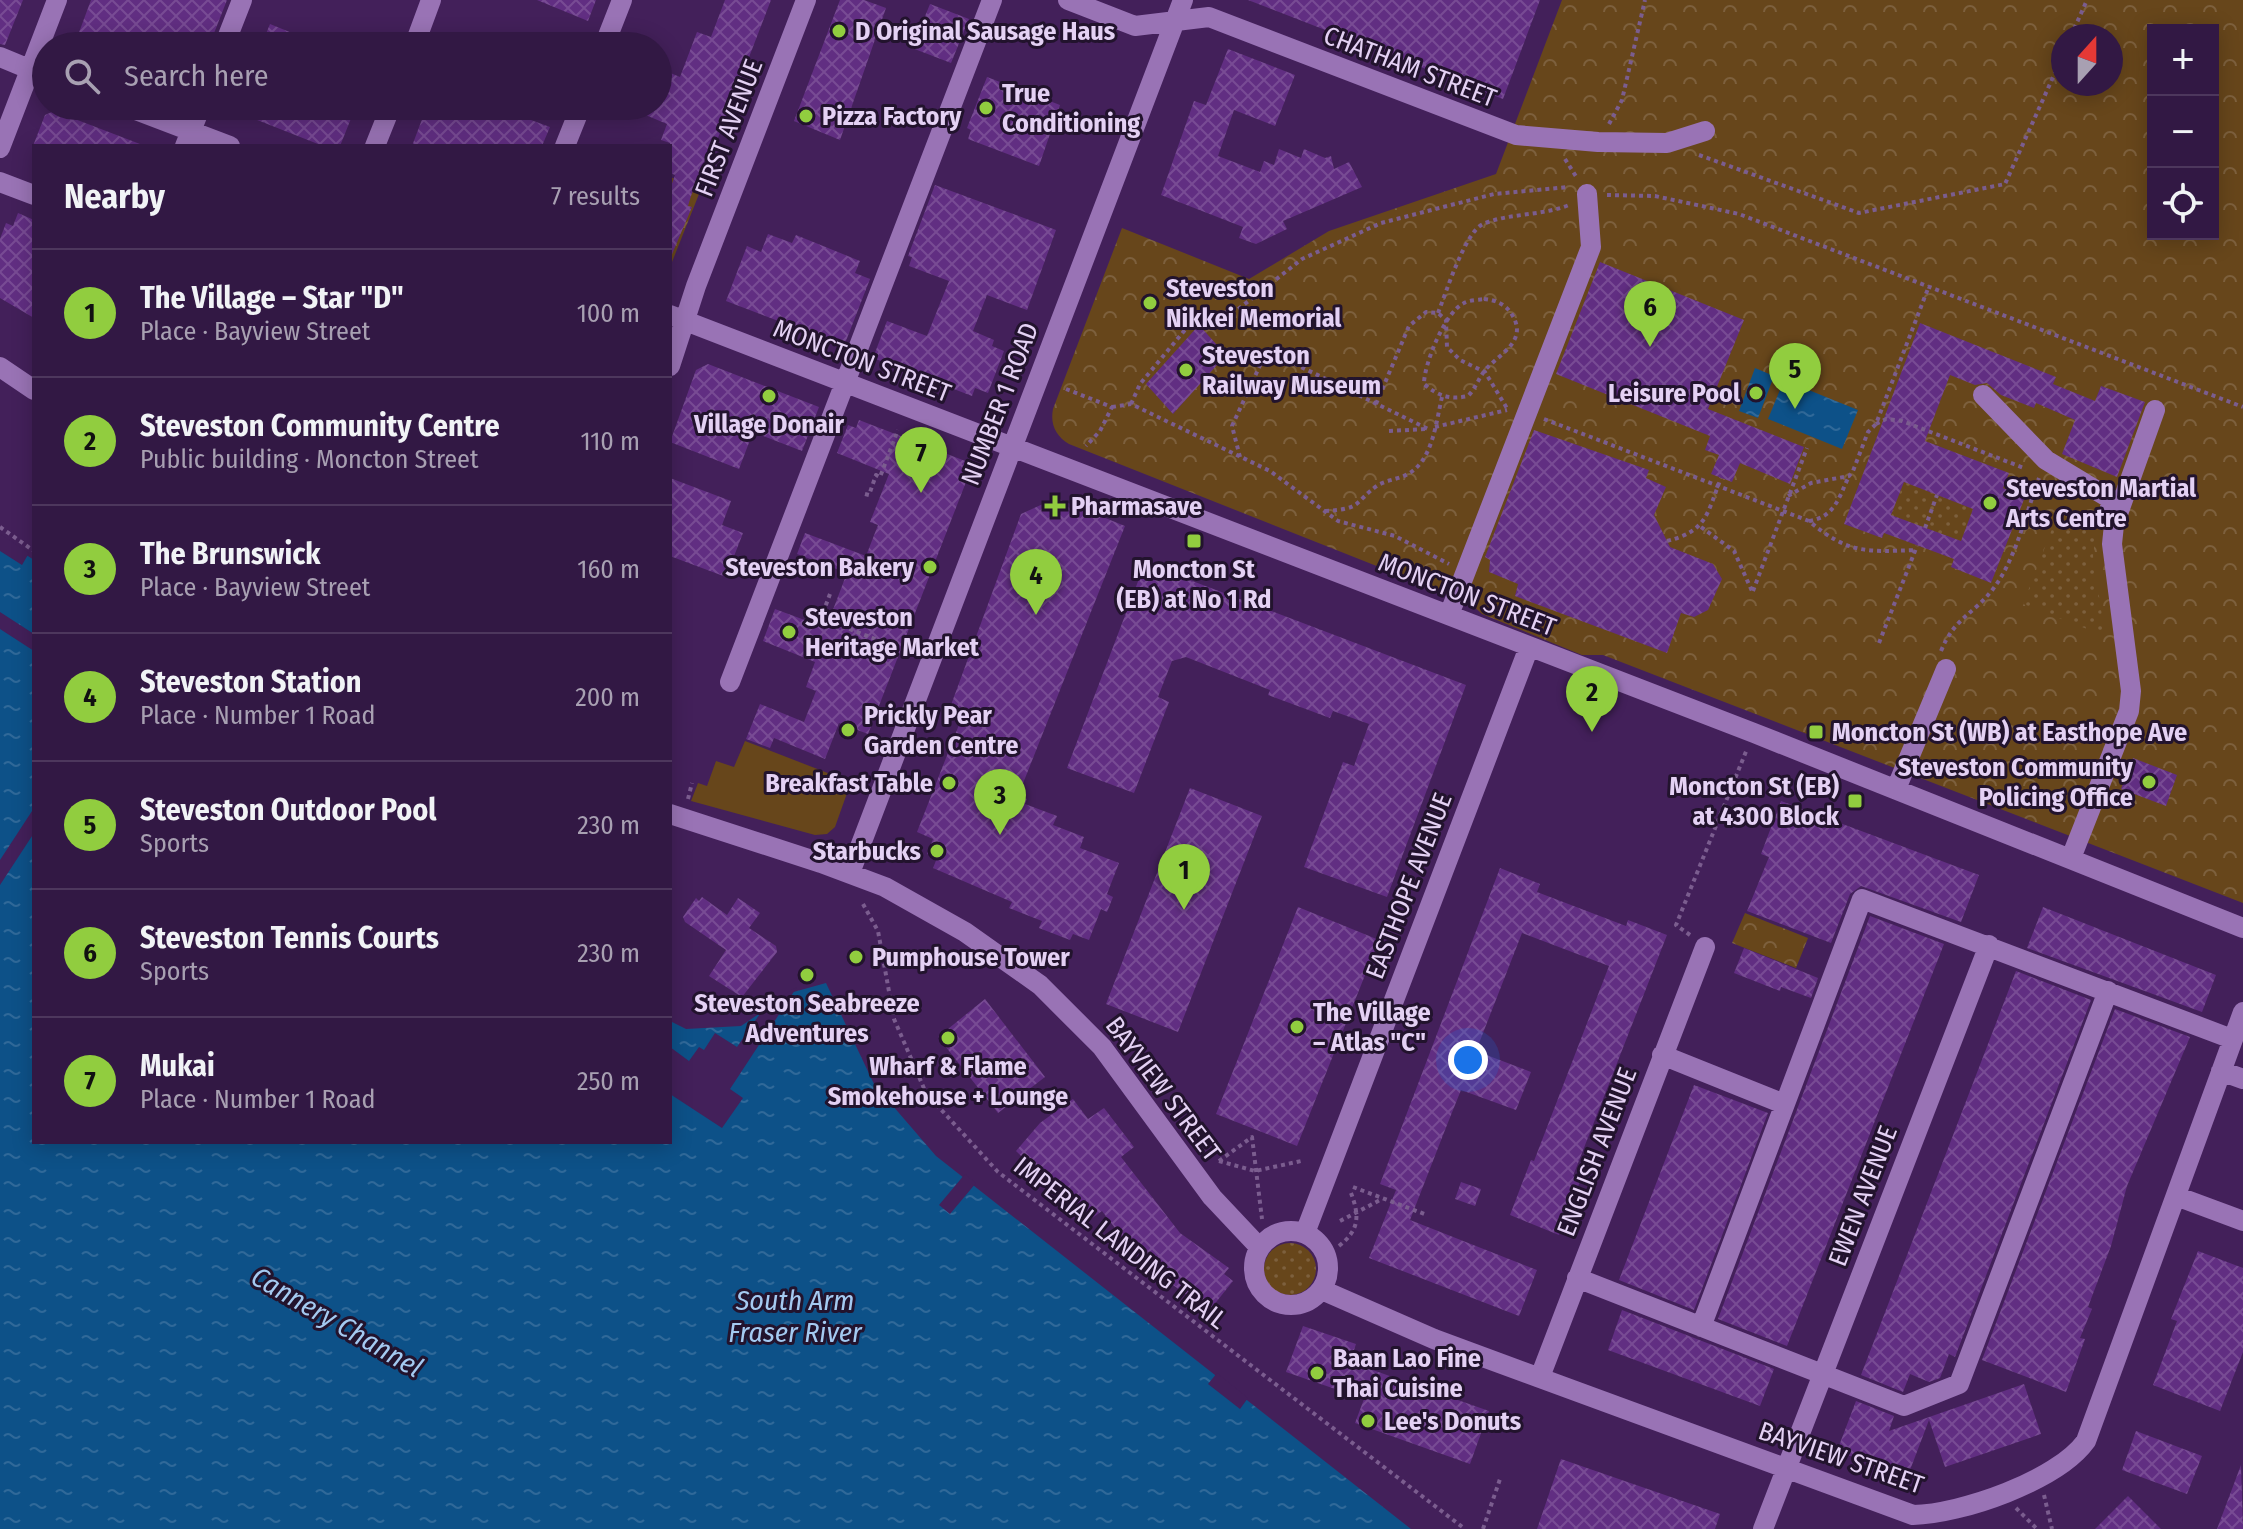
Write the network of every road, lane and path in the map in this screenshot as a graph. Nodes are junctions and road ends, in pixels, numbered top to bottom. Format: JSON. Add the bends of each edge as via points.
{"nodes":[{"id":1,"x":57,"y":0,"type":"edge"},
{"id":2,"x":242,"y":0,"type":"edge"},
{"id":3,"x":431,"y":0,"type":"edge"},
{"id":4,"x":622,"y":0,"type":"edge"},
{"id":5,"x":806,"y":0,"type":"edge"},
{"id":6,"x":992,"y":0,"type":"edge"},
{"id":7,"x":1068,"y":0,"type":"edge"},
{"id":8,"x":1183,"y":0,"type":"edge"},
{"id":9,"x":1645,"y":0,"type":"edge"},
{"id":10,"x":2087,"y":0,"type":"edge"},
{"id":11,"x":1175,"y":23,"type":"junction"},
{"id":12,"x":2076,"y":24,"type":"edge"},
{"id":13,"x":49,"y":32,"type":"edge"},
{"id":14,"x":229,"y":32,"type":"edge"},
{"id":15,"x":419,"y":32,"type":"edge"},
{"id":16,"x":609,"y":32,"type":"edge"},
{"id":17,"x":0,"y":57,"type":"edge"},
{"id":18,"x":32,"y":70,"type":"edge"},
{"id":19,"x":2051,"y":82,"type":"edge"},
{"id":20,"x":32,"y":84,"type":"edge"},
{"id":21,"x":152,"y":120,"type":"edge"},
{"id":22,"x":195,"y":120,"type":"edge"},
{"id":23,"x":385,"y":120,"type":"edge"},
{"id":24,"x":575,"y":120,"type":"edge"},
{"id":25,"x":1705,"y":131,"type":"dead end"},
{"id":26,"x":188,"y":139,"type":"edge"},
{"id":27,"x":1553,"y":139,"type":"junction"},
{"id":28,"x":1598,"y":142,"type":"junction"},
{"id":29,"x":1667,"y":143,"type":"junction"},
{"id":30,"x":218,"y":144,"type":"edge"},
{"id":31,"x":376,"y":144,"type":"edge"},
{"id":32,"x":566,"y":144,"type":"edge"},
{"id":33,"x":0,"y":148,"type":"edge"},
{"id":34,"x":0,"y":182,"type":"edge"},
{"id":35,"x":32,"y":194,"type":"edge"},
{"id":36,"x":1587,"y":196,"type":"junction"},
{"id":37,"x":1929,"y":286,"type":"junction"},
{"id":38,"x":1438,"y":313,"type":"junction"},
{"id":39,"x":678,"y":318,"type":"edge"},
{"id":40,"x":1446,"y":327,"type":"junction"},
{"id":41,"x":672,"y":354,"type":"edge"},
{"id":42,"x":0,"y":367,"type":"edge"},
{"id":43,"x":1485,"y":372,"type":"junction"},
{"id":44,"x":846,"y":382,"type":"junction"},
{"id":45,"x":32,"y":389,"type":"edge"},
{"id":46,"x":1066,"y":389,"type":"dead end"},
{"id":47,"x":1983,"y":395,"type":"dead end"},
{"id":48,"x":1442,"y":397,"type":"junction"},
{"id":49,"x":1131,"y":404,"type":"junction"},
{"id":50,"x":1376,"y":404,"type":"junction"},
{"id":51,"x":1112,"y":407,"type":"junction"},
{"id":52,"x":2243,"y":407,"type":"edge"},
{"id":53,"x":2155,"y":410,"type":"dead end"},
{"id":54,"x":1517,"y":412,"type":"junction"},
{"id":55,"x":1876,"y":424,"type":"junction"},
{"id":56,"x":1435,"y":427,"type":"junction"},
{"id":57,"x":1428,"y":429,"type":"junction"},
{"id":58,"x":898,"y":430,"type":"dead end"},
{"id":59,"x":1389,"y":431,"type":"dead end"},
{"id":60,"x":1012,"y":446,"type":"junction"},
{"id":61,"x":1086,"y":446,"type":"dead end"},
{"id":62,"x":1807,"y":448,"type":"dead end"},
{"id":63,"x":1240,"y":458,"type":"junction"},
{"id":64,"x":2043,"y":468,"type":"junction"},
{"id":65,"x":1849,"y":476,"type":"junction"},
{"id":66,"x":1721,"y":478,"type":"dead end"},
{"id":67,"x":1718,"y":486,"type":"junction"},
{"id":68,"x":865,"y":494,"type":"dead end"},
{"id":69,"x":1937,"y":495,"type":"dead end"},
{"id":70,"x":1788,"y":496,"type":"junction"},
{"id":71,"x":1783,"y":510,"type":"junction"},
{"id":72,"x":1325,"y":511,"type":"junction"},
{"id":73,"x":1809,"y":521,"type":"junction"},
{"id":74,"x":2114,"y":525,"type":"junction"},
{"id":75,"x":0,"y":527,"type":"edge"},
{"id":76,"x":1701,"y":527,"type":"junction"},
{"id":77,"x":1925,"y":528,"type":"dead end"},
{"id":78,"x":1667,"y":541,"type":"dead end"},
{"id":79,"x":32,"y":550,"type":"edge"},
{"id":80,"x":1464,"y":572,"type":"junction"},
{"id":81,"x":830,"y":594,"type":"dead end"},
{"id":82,"x":1449,"y":615,"type":"junction"},
{"id":83,"x":1879,"y":643,"type":"dead end"},
{"id":84,"x":1529,"y":647,"type":"junction"},
{"id":85,"x":906,"y":651,"type":"dead end"},
{"id":86,"x":1943,"y":661,"type":"joint"},
{"id":87,"x":730,"y":682,"type":"dead end"},
{"id":88,"x":1754,"y":733,"type":"junction"},
{"id":89,"x":692,"y":783,"type":"dead end"},
{"id":90,"x":1896,"y":789,"type":"junction"},
{"id":91,"x":678,"y":808,"type":"edge"},
{"id":92,"x":2071,"y":858,"type":"junction"},
{"id":93,"x":850,"y":873,"type":"junction"},
{"id":94,"x":863,"y":904,"type":"dead end"},
{"id":95,"x":2243,"y":928,"type":"edge"},
{"id":96,"x":1989,"y":945,"type":"junction"},
{"id":97,"x":1705,"y":947,"type":"joint"},
{"id":98,"x":2108,"y":991,"type":"junction"},
{"id":99,"x":2243,"y":1012,"type":"edge"},
{"id":100,"x":2232,"y":1039,"type":"junction"},
{"id":101,"x":1662,"y":1055,"type":"junction"},
{"id":102,"x":2221,"y":1071,"type":"junction"},
{"id":103,"x":2243,"y":1079,"type":"edge"},
{"id":104,"x":1784,"y":1104,"type":"junction"},
{"id":105,"x":1301,"y":1161,"type":"dead end"},
{"id":106,"x":1255,"y":1171,"type":"junction"},
{"id":107,"x":1353,"y":1187,"type":"dead end"},
{"id":108,"x":1351,"y":1193,"type":"dead end"},
{"id":109,"x":2176,"y":1196,"type":"junction"},
{"id":110,"x":1382,"y":1199,"type":"junction"},
{"id":111,"x":1358,"y":1212,"type":"junction"},
{"id":112,"x":1427,"y":1215,"type":"dead end"},
{"id":113,"x":1340,"y":1221,"type":"dead end"},
{"id":114,"x":2243,"y":1221,"type":"edge"},
{"id":115,"x":1265,"y":1225,"type":"dead end"},
{"id":116,"x":1305,"y":1233,"type":"junction"},
{"id":117,"x":1339,"y":1246,"type":"dead end"},
{"id":118,"x":1260,"y":1248,"type":"junction"},
{"id":119,"x":1577,"y":1278,"type":"junction"},
{"id":120,"x":1322,"y":1290,"type":"junction"},
{"id":121,"x":1701,"y":1327,"type":"junction"},
{"id":122,"x":1821,"y":1375,"type":"junction"},
{"id":123,"x":1540,"y":1377,"type":"junction"},
{"id":124,"x":1786,"y":1467,"type":"junction"},
{"id":125,"x":1500,"y":1479,"type":"dead end"},
{"id":126,"x":2042,"y":1489,"type":"dead end"},
{"id":127,"x":1465,"y":1529,"type":"edge"},
{"id":128,"x":1483,"y":1529,"type":"edge"},
{"id":129,"x":1763,"y":1529,"type":"edge"},
{"id":130,"x":2052,"y":1529,"type":"edge"}],
"edges":[{"from":1,"to":13,"type":"street"},
{"from":2,"to":14,"type":"street"},
{"from":3,"to":15,"type":"street"},
{"from":4,"to":16,"type":"street"},
{"from":5,"to":39,"type":"street","name":"FIRST AVENUE","via":[[696,286]]},
{"from":6,"to":44,"type":"street"},
{"from":7,"to":11,"type":"street","name":"CHATHAM STREET","via":[[1135,26]]},
{"from":8,"to":11,"type":"street","name":"NUMBER 1 ROAD"},
{"from":9,"to":28,"type":"path","via":[[1622,100]]},
{"from":10,"to":12,"type":"path"},
{"from":11,"to":27,"type":"street","name":"CHATHAM STREET","via":[[1209,17],[1516,135]]},
{"from":11,"to":60,"type":"street","name":"NUMBER 1 ROAD"},
{"from":17,"to":18,"type":"street"},
{"from":19,"to":29,"type":"path","via":[[2005,184],[1859,213]]},
{"from":20,"to":33,"type":"street"},
{"from":21,"to":26,"type":"street"},
{"from":22,"to":26,"type":"street"},
{"from":23,"to":31,"type":"street"},
{"from":24,"to":32,"type":"street"},
{"from":25,"to":29,"type":"street","name":"CHATHAM STREET"},
{"from":26,"to":30,"type":"street"},
{"from":27,"to":28,"type":"street","name":"CHATHAM STREET"},
{"from":27,"to":36,"type":"path"},
{"from":28,"to":29,"type":"street","name":"CHATHAM STREET"},
{"from":34,"to":35,"type":"street"},
{"from":36,"to":37,"type":"path","via":[[1655,196],[1739,214]]},
{"from":36,"to":38,"type":"path","via":[[1550,212],[1483,224],[1471,234]]},
{"from":36,"to":49,"type":"path","via":[[1570,187],[1494,194],[1381,223],[1328,247],[1302,259],[1237,310],[1194,319],[1140,384]]},
{"from":36,"to":54,"type":"street","via":[[1591,247]]},
{"from":37,"to":52,"type":"path"},
{"from":37,"to":55,"type":"path"},
{"from":38,"to":40,"type":"path"},
{"from":38,"to":50,"type":"path","via":[[1426,312],[1409,326]]},
{"from":39,"to":41,"type":"street","name":"FIRST AVENUE"},
{"from":39,"to":44,"type":"street","name":"MONCTON STREET"},
{"from":40,"to":43,"type":"path","via":[[1447,347]]},
{"from":40,"to":43,"type":"path","via":[[1464,303],[1495,300],[1508,308],[1517,321],[1515,342]]},
{"from":40,"to":48,"type":"path","via":[[1424,370],[1424,384]]},
{"from":42,"to":45,"type":"street"},
{"from":43,"to":48,"type":"path","via":[[1468,396]]},
{"from":43,"to":54,"type":"path"},
{"from":44,"to":60,"type":"street","name":"MONCTON STREET"},
{"from":44,"to":87,"type":"street"},
{"from":46,"to":51,"type":"path"},
{"from":47,"to":64,"type":"street"},
{"from":48,"to":56,"type":"path"},
{"from":49,"to":51,"type":"path"},
{"from":49,"to":63,"type":"path"},
{"from":50,"to":57,"type":"path"},
{"from":50,"to":63,"type":"path","via":[[1293,363],[1262,361],[1232,426]]},
{"from":51,"to":61,"type":"path"},
{"from":53,"to":74,"type":"street"},
{"from":54,"to":56,"type":"path"},
{"from":54,"to":67,"type":"path"},
{"from":54,"to":80,"type":"street"},
{"from":55,"to":64,"type":"path","via":[[1902,421]]},
{"from":55,"to":65,"type":"path"},
{"from":56,"to":57,"type":"path"},
{"from":56,"to":72,"type":"path","via":[[1425,457],[1408,474],[1378,486],[1358,507]]},
{"from":57,"to":59,"type":"path"},
{"from":58,"to":68,"type":"path","via":[[880,477],[876,475]]},
{"from":60,"to":82,"type":"street","name":"MONCTON STREET"},
{"from":60,"to":93,"type":"street","name":"NUMBER 1 ROAD"},
{"from":62,"to":70,"type":"path"},
{"from":63,"to":72,"type":"path","via":[[1270,471]]},
{"from":64,"to":74,"type":"street","via":[[2109,498]]},
{"from":64,"to":86,"type":"path","via":[[2002,575],[1951,629]]},
{"from":65,"to":70,"type":"path","via":[[1811,483]]},
{"from":65,"to":73,"type":"path","via":[[1834,508]]},
{"from":66,"to":67,"type":"path"},
{"from":67,"to":71,"type":"path"},
{"from":67,"to":76,"type":"path"},
{"from":69,"to":77,"type":"path"},
{"from":70,"to":71,"type":"path"},
{"from":71,"to":73,"type":"path"},
{"from":71,"to":76,"type":"path","via":[[1753,592],[1734,551]]},
{"from":72,"to":80,"type":"path","via":[[1338,521],[1395,536]]},
{"from":73,"to":83,"type":"path","via":[[1856,551],[1916,548]]},
{"from":74,"to":92,"type":"street","via":[[2129,711]]},
{"from":75,"to":79,"type":"path"},
{"from":76,"to":78,"type":"path"},
{"from":80,"to":82,"type":"street"},
{"from":81,"to":85,"type":"path","via":[[821,618]]},
{"from":82,"to":84,"type":"street","name":"MONCTON STREET"},
{"from":84,"to":88,"type":"street","name":"MONCTON STREET"},
{"from":84,"to":116,"type":"street","name":"EASTHOPE AVENUE"},
{"from":86,"to":90,"type":"street"},
{"from":88,"to":90,"type":"street","name":"MONCTON STREET"},
{"from":88,"to":97,"type":"path","via":[[1676,925]]},
{"from":89,"to":91,"type":"path"},
{"from":90,"to":92,"type":"street","name":"MONCTON STREET"},
{"from":91,"to":93,"type":"street","name":"BAYVIEW STREET"},
{"from":92,"to":95,"type":"street","name":"MONCTON STREET"},
{"from":93,"to":118,"type":"street","name":"BAYVIEW STREET","via":[[925,907],[1040,985],[1130,1081],[1212,1197]]},
{"from":94,"to":127,"type":"path","name":"IMPERIAL LANDING TRAIL","via":[[878,931],[894,1019],[926,1093],[998,1172]]},
{"from":96,"to":98,"type":"street"},
{"from":96,"to":104,"type":"street","via":[[1862,899]]},
{"from":96,"to":122,"type":"street","name":"EWEN AVENUE"},
{"from":97,"to":101,"type":"street","name":"ENGLISH AVENUE"},
{"from":98,"to":100,"type":"street"},
{"from":98,"to":122,"type":"street","via":[[1959,1384],[1904,1406]]},
{"from":99,"to":100,"type":"street","name":"BAYVIEW STREET"},
{"from":100,"to":102,"type":"street","name":"BAYVIEW STREET"},
{"from":101,"to":104,"type":"street"},
{"from":101,"to":119,"type":"street","name":"ENGLISH AVENUE"},
{"from":102,"to":103,"type":"street"},
{"from":102,"to":109,"type":"street","name":"BAYVIEW STREET"},
{"from":104,"to":121,"type":"street"},
{"from":105,"to":106,"type":"path"},
{"from":106,"to":106,"type":"path","via":[[1243,1167],[1219,1161],[1252,1137]]},
{"from":106,"to":115,"type":"path"},
{"from":107,"to":110,"type":"path"},
{"from":108,"to":111,"type":"path"},
{"from":109,"to":114,"type":"street"},
{"from":109,"to":124,"type":"street","name":"BAYVIEW STREET","via":[[2086,1441],[2073,1458],[2038,1481],[1939,1515],[1913,1515]]},
{"from":110,"to":111,"type":"path"},
{"from":110,"to":112,"type":"path"},
{"from":111,"to":113,"type":"path"},
{"from":111,"to":117,"type":"path","via":[[1352,1234]]},
{"from":116,"to":118,"type":"street","via":[[1285,1231]]},
{"from":116,"to":120,"type":"street","via":[[1323,1247],[1327,1258]]},
{"from":118,"to":120,"type":"street","via":[[1254,1270],[1270,1300],[1304,1304]]},
{"from":119,"to":121,"type":"street"},
{"from":119,"to":123,"type":"street","name":"ENGLISH AVENUE"},
{"from":120,"to":123,"type":"street","name":"BAYVIEW STREET","via":[[1370,1314]]},
{"from":121,"to":122,"type":"street"},
{"from":122,"to":124,"type":"street","name":"EWEN AVENUE"},
{"from":123,"to":124,"type":"street","name":"BAYVIEW STREET"},
{"from":124,"to":129,"type":"street","name":"EWEN AVENUE"},
{"from":125,"to":128,"type":"path"},
{"from":126,"to":130,"type":"path"}]}
